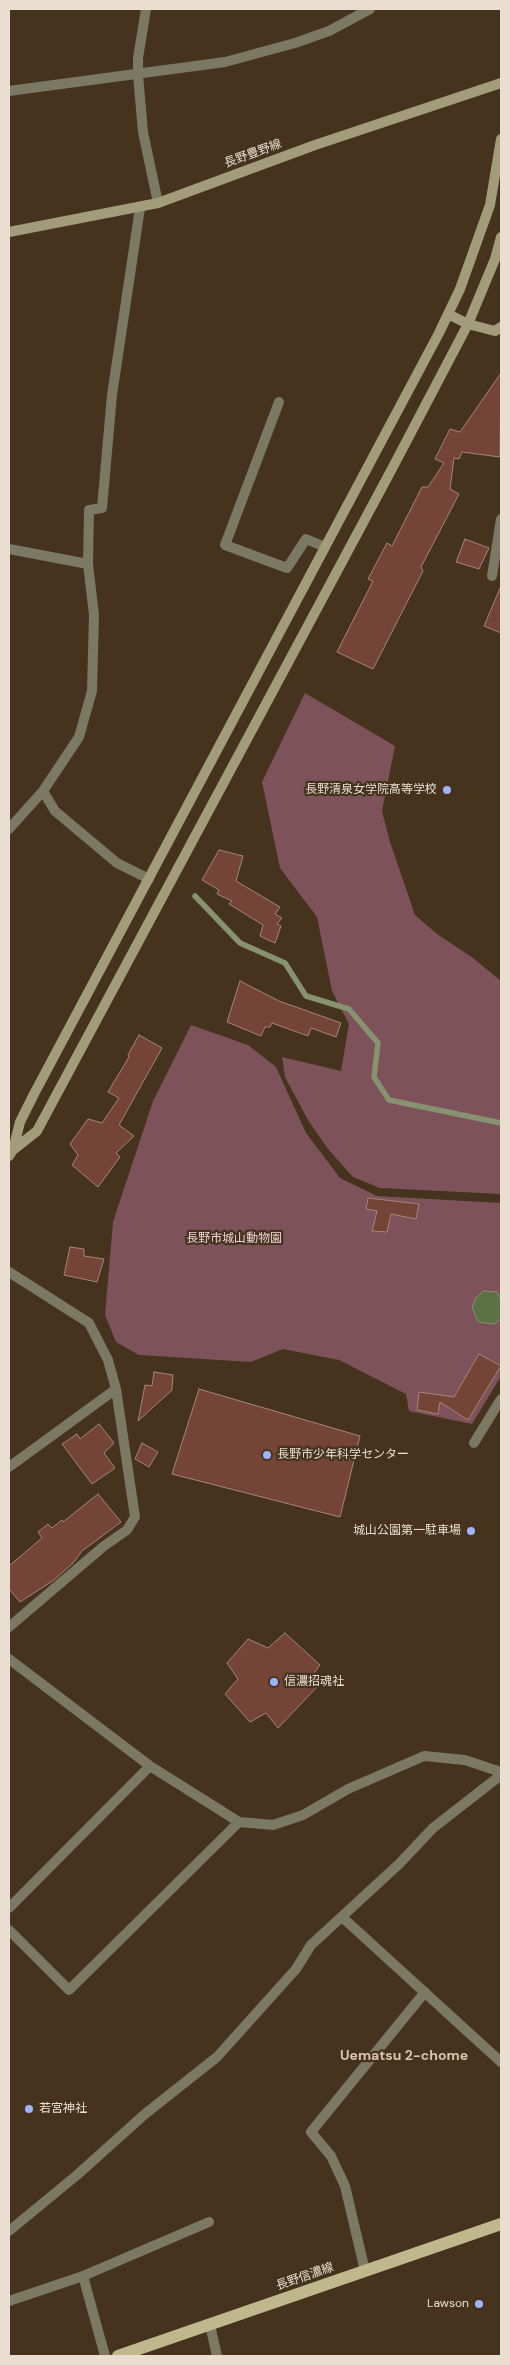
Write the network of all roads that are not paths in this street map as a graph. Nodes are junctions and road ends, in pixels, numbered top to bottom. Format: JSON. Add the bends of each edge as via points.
{"nodes":[{"id":1,"x":146,"y":9,"type":"edge"},
{"id":2,"x":370,"y":9,"type":"edge"},
{"id":3,"x":138,"y":75,"type":"junction"},
{"id":4,"x":501,"y":83,"type":"edge"},
{"id":5,"x":9,"y":91,"type":"edge"},
{"id":6,"x":501,"y":139,"type":"edge"},
{"id":7,"x":158,"y":203,"type":"junction"},
{"id":8,"x":140,"y":208,"type":"junction"},
{"id":9,"x":9,"y":232,"type":"edge"},
{"id":10,"x":501,"y":237,"type":"edge"},
{"id":11,"x":448,"y":314,"type":"junction"},
{"id":12,"x":468,"y":324,"type":"junction"},
{"id":13,"x":501,"y":327,"type":"edge"},
{"id":14,"x":279,"y":402,"type":"dead end"},
{"id":15,"x":501,"y":519,"type":"edge"},
{"id":16,"x":325,"y":547,"type":"junction"},
{"id":17,"x":9,"y":549,"type":"edge"},
{"id":18,"x":88,"y":564,"type":"junction"},
{"id":19,"x":492,"y":576,"type":"dead end"},
{"id":20,"x":43,"y":791,"type":"junction"},
{"id":21,"x":13,"y":819,"type":"edge"},
{"id":22,"x":9,"y":829,"type":"edge"},
{"id":23,"x":149,"y":879,"type":"junction"},
{"id":24,"x":10,"y":1151,"type":"edge"},
{"id":25,"x":9,"y":1272,"type":"edge"},
{"id":26,"x":116,"y":1389,"type":"junction"},
{"id":27,"x":501,"y":1399,"type":"edge"},
{"id":28,"x":474,"y":1444,"type":"dead end"},
{"id":29,"x":9,"y":1467,"type":"edge"},
{"id":30,"x":9,"y":1627,"type":"edge"},
{"id":31,"x":9,"y":1659,"type":"edge"},
{"id":32,"x":150,"y":1766,"type":"junction"},
{"id":33,"x":501,"y":1774,"type":"edge"},
{"id":34,"x":239,"y":1822,"type":"junction"},
{"id":35,"x":9,"y":1908,"type":"edge"},
{"id":36,"x":342,"y":1917,"type":"junction"},
{"id":37,"x":9,"y":1930,"type":"edge"},
{"id":38,"x":425,"y":1992,"type":"junction"},
{"id":39,"x":501,"y":2062,"type":"edge"},
{"id":40,"x":208,"y":2222,"type":"dead end"},
{"id":41,"x":501,"y":2224,"type":"edge"},
{"id":42,"x":9,"y":2232,"type":"edge"},
{"id":43,"x":365,"y":2271,"type":"junction"},
{"id":44,"x":83,"y":2276,"type":"junction"},
{"id":45,"x":9,"y":2301,"type":"edge"},
{"id":46,"x":210,"y":2325,"type":"junction"},
{"id":47,"x":106,"y":2356,"type":"edge"},
{"id":48,"x":118,"y":2356,"type":"edge"},
{"id":49,"x":217,"y":2356,"type":"edge"}],
"edges":[{"from":1,"to":3,"type":"street"},
{"from":2,"to":3,"type":"street","via":[[329,30],[286,46],[225,62]]},
{"from":3,"to":5,"type":"street"},
{"from":3,"to":7,"type":"street","via":[[143,132]]},
{"from":4,"to":7,"type":"street","name":"長野豊野線","via":[[315,145]]},
{"from":6,"to":11,"type":"street","via":[[490,204]]},
{"from":7,"to":8,"type":"street","name":"長野豊野線"},
{"from":8,"to":9,"type":"street","name":"長野豊野線"},
{"from":8,"to":18,"type":"street","via":[[112,395],[102,508],[89,510]]},
{"from":10,"to":12,"type":"street"},
{"from":11,"to":12,"type":"street"},
{"from":11,"to":16,"type":"street"},
{"from":12,"to":13,"type":"street","via":[[495,331]]},
{"from":12,"to":24,"type":"street","via":[[37,1131]]},
{"from":14,"to":16,"type":"street","via":[[225,545],[288,568],[306,539]]},
{"from":15,"to":19,"type":"street"},
{"from":16,"to":23,"type":"street"},
{"from":17,"to":18,"type":"street"},
{"from":18,"to":20,"type":"street","via":[[94,615],[92,691],[79,737]]},
{"from":20,"to":21,"type":"street"},
{"from":20,"to":23,"type":"street","via":[[55,811],[117,863]]},
{"from":21,"to":22,"type":"street"},
{"from":23,"to":24,"type":"street","via":[[34,1094]]},
{"from":25,"to":26,"type":"street","via":[[89,1323],[108,1360]]},
{"from":26,"to":29,"type":"street"},
{"from":26,"to":30,"type":"street","via":[[135,1517],[127,1530]]},
{"from":27,"to":28,"type":"street"},
{"from":31,"to":32,"type":"street"},
{"from":32,"to":34,"type":"street"},
{"from":32,"to":35,"type":"street"},
{"from":33,"to":34,"type":"street","via":[[465,1760],[424,1756],[348,1789],[303,1815],[273,1825]]},
{"from":33,"to":36,"type":"street","via":[[433,1828]]},
{"from":34,"to":37,"type":"street","via":[[69,1990]]},
{"from":36,"to":38,"type":"street"},
{"from":36,"to":42,"type":"street","via":[[311,1945],[296,1969],[217,2057],[145,2114]]},
{"from":38,"to":39,"type":"street"},
{"from":38,"to":43,"type":"street","via":[[311,2132],[331,2156],[346,2186]]},
{"from":40,"to":44,"type":"street"},
{"from":41,"to":43,"type":"main road","name":"長野信濃線"},
{"from":43,"to":46,"type":"main road","name":"長野信濃線"},
{"from":44,"to":45,"type":"street"},
{"from":44,"to":47,"type":"street"},
{"from":46,"to":48,"type":"main road","name":"長野信濃線"},
{"from":46,"to":49,"type":"street"}]}
